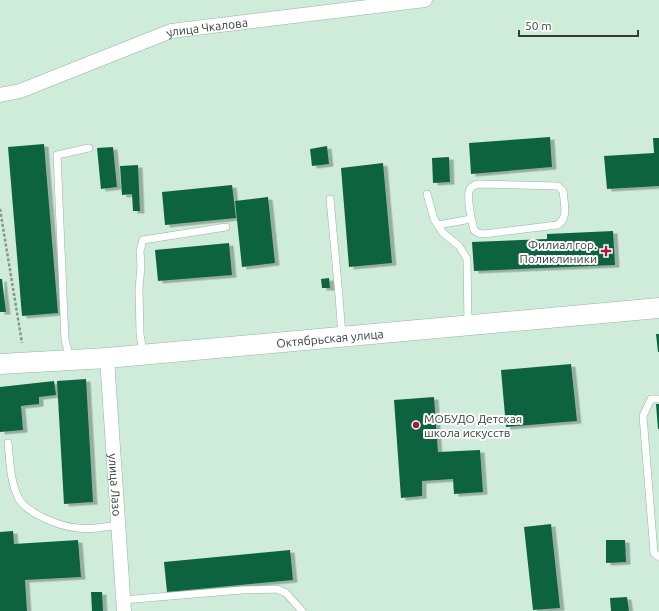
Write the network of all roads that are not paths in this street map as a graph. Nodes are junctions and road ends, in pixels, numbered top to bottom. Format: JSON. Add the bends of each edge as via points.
{"nodes":[{"id":1,"x":425,"y":0,"type":"edge"},
{"id":2,"x":399,"y":2,"type":"edge"},
{"id":3,"x":0,"y":95,"type":"edge"},
{"id":4,"x":89,"y":148,"type":"dead end"},
{"id":5,"x":427,"y":194,"type":"dead end"},
{"id":6,"x":330,"y":199,"type":"dead end"},
{"id":7,"x":471,"y":219,"type":"junction"},
{"id":8,"x":438,"y":226,"type":"junction"},
{"id":9,"x":226,"y":227,"type":"dead end"},
{"id":10,"x":659,"y":308,"type":"edge"},
{"id":11,"x":468,"y":325,"type":"junction"},
{"id":12,"x":342,"y":337,"type":"junction"},
{"id":13,"x":143,"y":355,"type":"junction"},
{"id":14,"x":107,"y":358,"type":"junction"},
{"id":15,"x":70,"y":360,"type":"junction"},
{"id":16,"x":0,"y":364,"type":"edge"},
{"id":17,"x":659,"y":399,"type":"edge"},
{"id":18,"x":8,"y":443,"type":"dead end"},
{"id":19,"x":118,"y":525,"type":"junction"},
{"id":20,"x":659,"y":557,"type":"edge"},
{"id":21,"x":124,"y":605,"type":"edge"},
{"id":22,"x":302,"y":611,"type":"edge"}],
"edges":[{"from":1,"to":2,"type":"street","name":"улица Чкалова"},
{"from":2,"to":3,"type":"street","name":"улица Чкалова","via":[[171,31],[20,91]]},
{"from":4,"to":15,"type":"lane","via":[[57,154],[65,340]]},
{"from":5,"to":8,"type":"lane"},
{"from":6,"to":12,"type":"lane"},
{"from":7,"to":7,"type":"lane","via":[[474,230],[484,234],[557,225],[565,217],[563,191],[558,186],[478,184],[472,186],[469,191]]},
{"from":7,"to":8,"type":"lane"},
{"from":8,"to":11,"type":"lane","via":[[459,246],[467,258]]},
{"from":9,"to":13,"type":"lane","via":[[143,240],[140,251],[139,288]]},
{"from":10,"to":11,"type":"main road","name":"Октябрьская улица"},
{"from":11,"to":12,"type":"main road","name":"Октябрьская улица"},
{"from":12,"to":13,"type":"main road","name":"Октябрьская улица"},
{"from":13,"to":14,"type":"main road","name":"Октябрьская улица"},
{"from":14,"to":15,"type":"main road","name":"Октябрьская улица"},
{"from":14,"to":19,"type":"street","name":"улица Лазо"},
{"from":15,"to":16,"type":"main road","name":"Октябрьская улица"},
{"from":17,"to":20,"type":"lane","via":[[651,399],[643,416],[654,553]]},
{"from":18,"to":19,"type":"lane","via":[[12,480],[18,498],[32,512],[56,524],[78,528]]},
{"from":19,"to":21,"type":"street","name":"улица Лазо"},
{"from":21,"to":22,"type":"lane","via":[[242,590],[277,589],[286,593]]}]}
